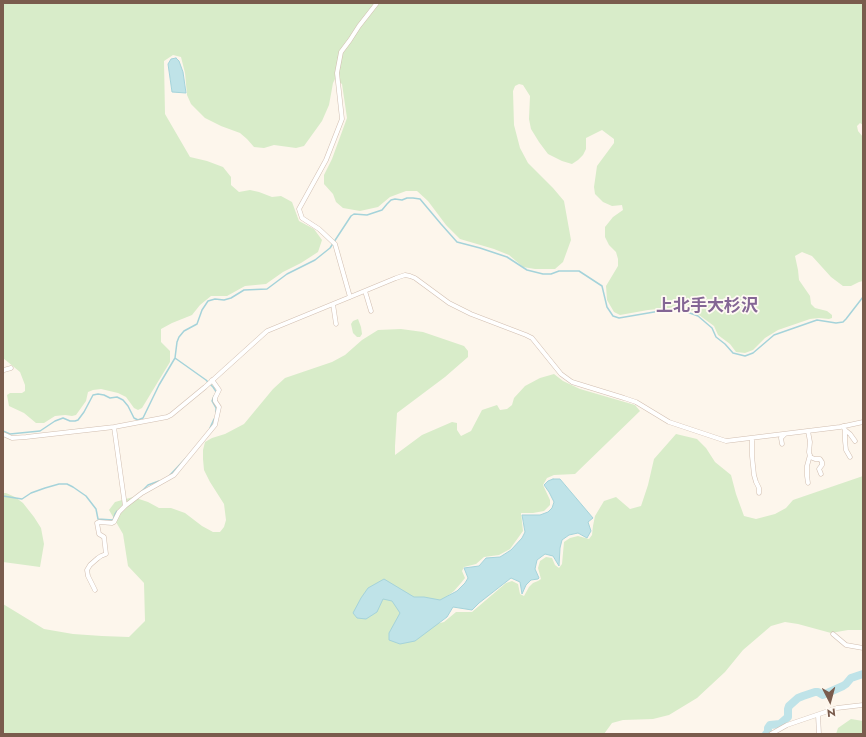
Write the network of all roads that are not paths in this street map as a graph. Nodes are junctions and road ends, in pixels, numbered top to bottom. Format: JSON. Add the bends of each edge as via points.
{"nodes":[{"id":1,"x":377,"y":3,"type":"edge"},
{"id":2,"x":365,"y":291,"type":"junction"},
{"id":3,"x":350,"y":297,"type":"junction"},
{"id":4,"x":333,"y":304,"type":"junction"},
{"id":5,"x":371,"y":311,"type":"dead end"},
{"id":6,"x":336,"y":324,"type":"dead end"},
{"id":7,"x":11,"y":368,"type":"dead end"},
{"id":8,"x":3,"y":371,"type":"edge"},
{"id":9,"x":212,"y":380,"type":"junction"},
{"id":10,"x":863,"y":423,"type":"edge"},
{"id":11,"x":114,"y":427,"type":"junction"},
{"id":12,"x":844,"y":428,"type":"junction"},
{"id":13,"x":808,"y":431,"type":"junction"},
{"id":14,"x":3,"y":434,"type":"edge"},
{"id":15,"x":784,"y":434,"type":"junction"},
{"id":16,"x":752,"y":438,"type":"junction"},
{"id":17,"x":855,"y":441,"type":"dead end"},
{"id":18,"x":782,"y":444,"type":"dead end"},
{"id":19,"x":810,"y":454,"type":"junction"},
{"id":20,"x":850,"y":457,"type":"dead end"},
{"id":21,"x":821,"y":474,"type":"dead end"},
{"id":22,"x":808,"y":483,"type":"dead end"},
{"id":23,"x":759,"y":493,"type":"dead end"},
{"id":24,"x":125,"y":506,"type":"junction"},
{"id":25,"x":95,"y":590,"type":"dead end"},
{"id":26,"x":833,"y":634,"type":"dead end"},
{"id":27,"x":863,"y":648,"type":"edge"},
{"id":28,"x":863,"y":705,"type":"edge"},
{"id":29,"x":818,"y":715,"type":"junction"},
{"id":30,"x":771,"y":734,"type":"edge"},
{"id":31,"x":819,"y":734,"type":"edge"}],
"edges":[{"from":1,"to":3,"type":"street","via":[[341,52],[337,73],[342,119],[326,160],[299,209],[302,218],[320,229],[333,242]]},
{"from":2,"to":3,"type":"street"},
{"from":2,"to":5,"type":"street"},
{"from":2,"to":16,"type":"street","via":[[405,275],[410,276],[455,306],[532,338],[561,374],[572,382],[636,402],[669,422],[726,441]]},
{"from":3,"to":4,"type":"street"},
{"from":4,"to":6,"type":"street"},
{"from":4,"to":9,"type":"street","via":[[267,331]]},
{"from":7,"to":8,"type":"street"},
{"from":9,"to":11,"type":"street","via":[[167,417]]},
{"from":9,"to":24,"type":"street","via":[[219,390],[215,398],[219,407],[215,425],[174,475]]},
{"from":10,"to":12,"type":"street"},
{"from":11,"to":14,"type":"street","via":[[12,438]]},
{"from":11,"to":24,"type":"street"},
{"from":12,"to":13,"type":"street"},
{"from":12,"to":17,"type":"street"},
{"from":12,"to":20,"type":"street","via":[[846,450]]},
{"from":13,"to":15,"type":"street"},
{"from":13,"to":19,"type":"street"},
{"from":15,"to":16,"type":"street"},
{"from":15,"to":18,"type":"street","via":[[781,438]]},
{"from":16,"to":23,"type":"street","via":[[754,475]]},
{"from":19,"to":21,"type":"street","via":[[810,457],[822,462],[819,469]]},
{"from":19,"to":22,"type":"street","via":[[807,466]]},
{"from":24,"to":25,"type":"street","via":[[114,522],[97,522],[99,534],[104,537],[106,554],[98,558],[87,570]]},
{"from":26,"to":27,"type":"street","via":[[846,645]]},
{"from":28,"to":29,"type":"street","via":[[837,708]]},
{"from":29,"to":30,"type":"street","via":[[787,725]]},
{"from":29,"to":31,"type":"street"}]}
